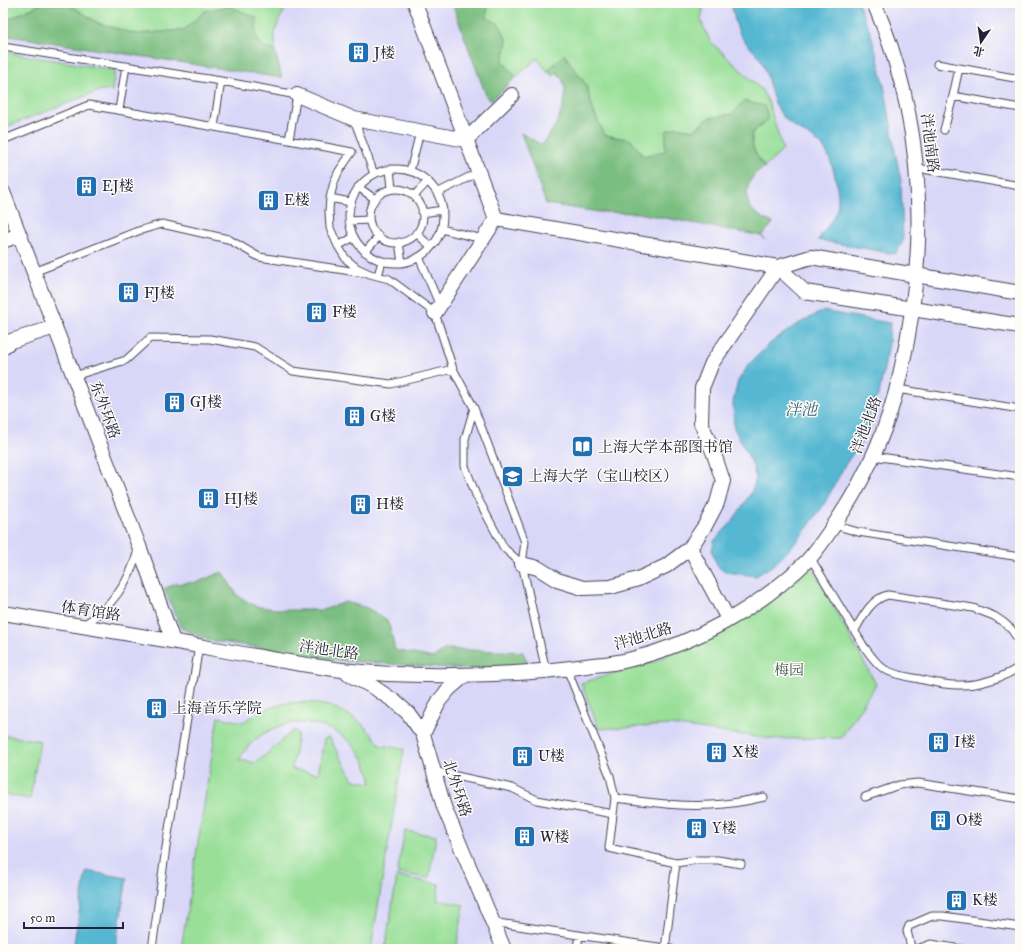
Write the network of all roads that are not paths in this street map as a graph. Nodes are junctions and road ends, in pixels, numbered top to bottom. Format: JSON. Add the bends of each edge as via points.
{"nodes":[{"id":1,"x":415,"y":3,"type":"edge"},
{"id":2,"x":874,"y":3,"type":"edge"},
{"id":3,"x":3,"y":47,"type":"edge"},
{"id":4,"x":937,"y":64,"type":"dead end"},
{"id":5,"x":126,"y":66,"type":"junction"},
{"id":6,"x":959,"y":68,"type":"junction"},
{"id":7,"x":1020,"y":78,"type":"edge"},
{"id":8,"x":222,"y":81,"type":"junction"},
{"id":9,"x":297,"y":95,"type":"junction"},
{"id":10,"x":512,"y":95,"type":"dead end"},
{"id":11,"x":953,"y":96,"type":"junction"},
{"id":12,"x":1020,"y":108,"type":"edge"},
{"id":13,"x":119,"y":110,"type":"junction"},
{"id":14,"x":354,"y":119,"type":"junction"},
{"id":15,"x":214,"y":127,"type":"junction"},
{"id":16,"x":944,"y":130,"type":"dead end"},
{"id":17,"x":420,"y":132,"type":"junction"},
{"id":18,"x":3,"y":140,"type":"edge"},
{"id":19,"x":289,"y":140,"type":"junction"},
{"id":20,"x":466,"y":140,"type":"junction"},
{"id":21,"x":917,"y":168,"type":"junction"},
{"id":22,"x":390,"y":169,"type":"junction"},
{"id":23,"x":410,"y":171,"type":"junction"},
{"id":24,"x":479,"y":172,"type":"junction"},
{"id":25,"x":374,"y":174,"type":"junction"},
{"id":26,"x":428,"y":181,"type":"junction"},
{"id":27,"x":358,"y":186,"type":"junction"},
{"id":28,"x":1020,"y":186,"type":"edge"},
{"id":29,"x":392,"y":189,"type":"junction"},
{"id":30,"x":3,"y":192,"type":"edge"},
{"id":31,"x":438,"y":193,"type":"junction"},
{"id":32,"x":414,"y":196,"type":"junction"},
{"id":33,"x":330,"y":198,"type":"junction"},
{"id":34,"x":375,"y":199,"type":"junction"},
{"id":35,"x":350,"y":202,"type":"junction"},
{"id":36,"x":443,"y":210,"type":"junction"},
{"id":37,"x":422,"y":213,"type":"junction"},
{"id":38,"x":496,"y":219,"type":"junction"},
{"id":39,"x":349,"y":220,"type":"junction"},
{"id":40,"x":369,"y":220,"type":"junction"},
{"id":41,"x":441,"y":229,"type":"junction"},
{"id":42,"x":416,"y":233,"type":"junction"},
{"id":43,"x":19,"y":235,"type":"junction"},
{"id":44,"x":379,"y":236,"type":"junction"},
{"id":45,"x":354,"y":237,"type":"junction"},
{"id":46,"x":483,"y":239,"type":"junction"},
{"id":47,"x":3,"y":241,"type":"edge"},
{"id":48,"x":399,"y":242,"type":"junction"},
{"id":49,"x":338,"y":246,"type":"junction"},
{"id":50,"x":431,"y":247,"type":"junction"},
{"id":51,"x":366,"y":252,"type":"junction"},
{"id":52,"x":419,"y":257,"type":"junction"},
{"id":53,"x":382,"y":261,"type":"junction"},
{"id":54,"x":402,"y":263,"type":"junction"},
{"id":55,"x":778,"y":267,"type":"junction"},
{"id":56,"x":34,"y":272,"type":"junction"},
{"id":57,"x":370,"y":274,"type":"junction"},
{"id":58,"x":916,"y":275,"type":"junction"},
{"id":59,"x":378,"y":276,"type":"junction"},
{"id":60,"x":914,"y":292,"type":"joint"},
{"id":61,"x":1020,"y":293,"type":"edge"},
{"id":62,"x":437,"y":309,"type":"junction"},
{"id":63,"x":913,"y":309,"type":"junction"},
{"id":64,"x":1020,"y":326,"type":"edge"},
{"id":65,"x":55,"y":327,"type":"junction"},
{"id":66,"x":3,"y":348,"type":"edge"},
{"id":67,"x":453,"y":369,"type":"junction"},
{"id":68,"x":74,"y":376,"type":"junction"},
{"id":69,"x":897,"y":390,"type":"junction"},
{"id":70,"x":474,"y":408,"type":"junction"},
{"id":71,"x":1020,"y":409,"type":"edge"},
{"id":72,"x":873,"y":456,"type":"junction"},
{"id":73,"x":1020,"y":477,"type":"edge"},
{"id":74,"x":834,"y":524,"type":"junction"},
{"id":75,"x":139,"y":546,"type":"junction"},
{"id":76,"x":690,"y":548,"type":"junction"},
{"id":77,"x":810,"y":557,"type":"junction"},
{"id":78,"x":1020,"y":557,"type":"edge"},
{"id":79,"x":522,"y":564,"type":"junction"},
{"id":80,"x":3,"y":613,"type":"edge"},
{"id":81,"x":728,"y":619,"type":"junction"},
{"id":82,"x":80,"y":626,"type":"junction"},
{"id":83,"x":855,"y":630,"type":"junction"},
{"id":84,"x":173,"y":641,"type":"junction"},
{"id":85,"x":1020,"y":642,"type":"edge"},
{"id":86,"x":199,"y":646,"type":"junction"},
{"id":87,"x":1020,"y":666,"type":"edge"},
{"id":88,"x":567,"y":669,"type":"junction"},
{"id":89,"x":342,"y":670,"type":"junction"},
{"id":90,"x":546,"y":671,"type":"junction"},
{"id":91,"x":464,"y":676,"type":"junction"},
{"id":92,"x":423,"y":734,"type":"junction"},
{"id":93,"x":433,"y":770,"type":"junction"},
{"id":94,"x":764,"y":797,"type":"dead end"},
{"id":95,"x":865,"y":797,"type":"dead end"},
{"id":96,"x":615,"y":798,"type":"junction"},
{"id":97,"x":1020,"y":799,"type":"edge"},
{"id":98,"x":613,"y":814,"type":"junction"},
{"id":99,"x":676,"y":863,"type":"junction"},
{"id":100,"x":741,"y":864,"type":"dead end"},
{"id":101,"x":492,"y":922,"type":"junction"},
{"id":102,"x":1020,"y":928,"type":"edge"},
{"id":103,"x":579,"y":935,"type":"junction"},
{"id":104,"x":667,"y":948,"type":"edge"},
{"id":105,"x":152,"y":949,"type":"edge"},
{"id":106,"x":504,"y":949,"type":"edge"},
{"id":107,"x":577,"y":949,"type":"edge"},
{"id":108,"x":961,"y":949,"type":"edge"}],
"edges":[{"from":1,"to":20,"type":"street"},
{"from":2,"to":21,"type":"street","name":"泮池南路","via":[[892,47],[900,76],[912,129]]},
{"from":3,"to":5,"type":"lane"},
{"from":4,"to":6,"type":"lane"},
{"from":5,"to":8,"type":"lane"},
{"from":5,"to":13,"type":"lane"},
{"from":6,"to":7,"type":"lane"},
{"from":6,"to":11,"type":"lane"},
{"from":8,"to":9,"type":"lane"},
{"from":8,"to":15,"type":"lane"},
{"from":9,"to":14,"type":"street"},
{"from":9,"to":19,"type":"lane"},
{"from":10,"to":20,"type":"street"},
{"from":11,"to":12,"type":"lane"},
{"from":11,"to":16,"type":"lane"},
{"from":13,"to":15,"type":"lane"},
{"from":13,"to":18,"type":"lane","via":[[89,105]]},
{"from":14,"to":17,"type":"street"},
{"from":14,"to":25,"type":"lane"},
{"from":15,"to":19,"type":"lane"},
{"from":17,"to":20,"type":"street"},
{"from":17,"to":23,"type":"lane"},
{"from":19,"to":33,"type":"lane","via":[[352,152],[339,171]]},
{"from":20,"to":24,"type":"street"},
{"from":21,"to":28,"type":"lane"},
{"from":21,"to":58,"type":"street","name":"泮池南路","via":[[919,228]]},
{"from":22,"to":23,"type":"lane"},
{"from":22,"to":25,"type":"lane"},
{"from":22,"to":29,"type":"lane"},
{"from":23,"to":26,"type":"lane"},
{"from":24,"to":31,"type":"lane"},
{"from":24,"to":38,"type":"street"},
{"from":25,"to":27,"type":"lane"},
{"from":26,"to":31,"type":"lane"},
{"from":26,"to":32,"type":"lane"},
{"from":27,"to":34,"type":"lane"},
{"from":27,"to":35,"type":"lane"},
{"from":29,"to":32,"type":"lane","via":[[403,190]]},
{"from":29,"to":34,"type":"lane"},
{"from":30,"to":43,"type":"street","name":"东外环路"},
{"from":31,"to":36,"type":"lane"},
{"from":32,"to":37,"type":"lane","via":[[420,204]]},
{"from":33,"to":35,"type":"lane"},
{"from":33,"to":49,"type":"lane","via":[[330,228]]},
{"from":34,"to":40,"type":"lane"},
{"from":35,"to":39,"type":"lane"},
{"from":36,"to":37,"type":"lane"},
{"from":36,"to":41,"type":"lane"},
{"from":37,"to":42,"type":"lane","via":[[421,226]]},
{"from":38,"to":46,"type":"street"},
{"from":38,"to":55,"type":"street"},
{"from":39,"to":40,"type":"lane"},
{"from":39,"to":45,"type":"lane"},
{"from":40,"to":44,"type":"lane"},
{"from":41,"to":46,"type":"lane"},
{"from":41,"to":50,"type":"lane"},
{"from":42,"to":48,"type":"lane"},
{"from":42,"to":50,"type":"lane"},
{"from":43,"to":47,"type":"street"},
{"from":43,"to":56,"type":"street","name":"东外环路"},
{"from":44,"to":48,"type":"lane","via":[[389,242]]},
{"from":44,"to":51,"type":"lane"},
{"from":45,"to":49,"type":"lane"},
{"from":45,"to":51,"type":"lane"},
{"from":46,"to":62,"type":"street"},
{"from":48,"to":54,"type":"lane"},
{"from":49,"to":57,"type":"lane","via":[[346,259]]},
{"from":50,"to":52,"type":"lane"},
{"from":51,"to":53,"type":"lane"},
{"from":52,"to":54,"type":"lane"},
{"from":52,"to":62,"type":"lane"},
{"from":53,"to":54,"type":"lane"},
{"from":53,"to":59,"type":"lane"},
{"from":55,"to":58,"type":"street","via":[[811,257]]},
{"from":55,"to":63,"type":"street","via":[[805,292]]},
{"from":55,"to":76,"type":"street","via":[[712,363],[702,388],[702,423],[723,481],[717,503]]},
{"from":56,"to":57,"type":"lane","via":[[162,224],[228,239],[259,257]]},
{"from":56,"to":65,"type":"street","name":"东外环路"},
{"from":57,"to":59,"type":"lane"},
{"from":58,"to":60,"type":"street","name":"泮池南路"},
{"from":58,"to":61,"type":"street"},
{"from":59,"to":62,"type":"lane","via":[[389,279]]},
{"from":60,"to":63,"type":"street","name":"泮池北路"},
{"from":62,"to":67,"type":"lane"},
{"from":63,"to":64,"type":"street"},
{"from":63,"to":69,"type":"street","name":"泮池北路"},
{"from":65,"to":66,"type":"street","via":[[11,341]]},
{"from":65,"to":68,"type":"street","name":"东外环路"},
{"from":67,"to":68,"type":"lane","via":[[391,384],[293,371],[255,347],[210,339],[150,338],[126,360]]},
{"from":67,"to":70,"type":"lane"},
{"from":68,"to":75,"type":"street","name":"东外环路"},
{"from":69,"to":71,"type":"lane"},
{"from":69,"to":72,"type":"street","name":"泮池北路"},
{"from":70,"to":79,"type":"lane","via":[[525,542]]},
{"from":70,"to":79,"type":"lane","via":[[465,438],[465,466],[476,494],[504,548]]},
{"from":72,"to":73,"type":"lane"},
{"from":72,"to":74,"type":"street","name":"泮池北路"},
{"from":74,"to":77,"type":"street","name":"泮池北路"},
{"from":74,"to":78,"type":"lane","via":[[858,532]]},
{"from":75,"to":82,"type":"lane","via":[[131,570],[118,593],[101,612]]},
{"from":75,"to":84,"type":"street","name":"东外环路"},
{"from":76,"to":79,"type":"street","via":[[666,566],[638,579],[611,587],[583,588],[557,580],[538,568]]},
{"from":76,"to":81,"type":"street"},
{"from":77,"to":81,"type":"street","name":"泮池北路","via":[[771,591]]},
{"from":77,"to":83,"type":"lane"},
{"from":79,"to":90,"type":"lane"},
{"from":80,"to":82,"type":"street","name":"体育馆路"},
{"from":81,"to":88,"type":"street","name":"泮池北路","via":[[680,643],[653,653]]},
{"from":82,"to":84,"type":"street","name":"体育馆路"},
{"from":83,"to":85,"type":"lane","via":[[875,601],[888,595],[978,610],[1003,622]]},
{"from":83,"to":87,"type":"lane","via":[[872,658],[883,668],[903,676],[962,685],[996,678]]},
{"from":84,"to":86,"type":"street","name":"泮池北路"},
{"from":86,"to":89,"type":"street","name":"泮池北路"},
{"from":86,"to":105,"type":"lane"},
{"from":88,"to":90,"type":"street","name":"泮池北路"},
{"from":88,"to":96,"type":"lane","via":[[610,776]]},
{"from":89,"to":91,"type":"street","name":"泮池北路"},
{"from":89,"to":92,"type":"street","name":"北外环路","via":[[394,701]]},
{"from":90,"to":91,"type":"street","name":"泮池北路"},
{"from":91,"to":92,"type":"street","via":[[439,701]]},
{"from":92,"to":93,"type":"street","name":"北外环路"},
{"from":93,"to":98,"type":"lane","via":[[512,788],[537,800]]},
{"from":93,"to":101,"type":"street","name":"北外环路","via":[[444,807]]},
{"from":94,"to":96,"type":"lane","via":[[738,803],[710,805]]},
{"from":95,"to":97,"type":"lane","via":[[899,785],[918,783]]},
{"from":96,"to":98,"type":"lane"},
{"from":98,"to":99,"type":"lane","via":[[609,848]]},
{"from":99,"to":100,"type":"lane","via":[[718,860]]},
{"from":99,"to":104,"type":"lane"},
{"from":101,"to":103,"type":"lane"},
{"from":101,"to":106,"type":"street","name":"北外环路"},
{"from":102,"to":108,"type":"lane","via":[[932,916],[909,926],[907,931],[911,947],[917,949],[931,944]]},
{"from":103,"to":104,"type":"lane"},
{"from":103,"to":107,"type":"lane"}]}
